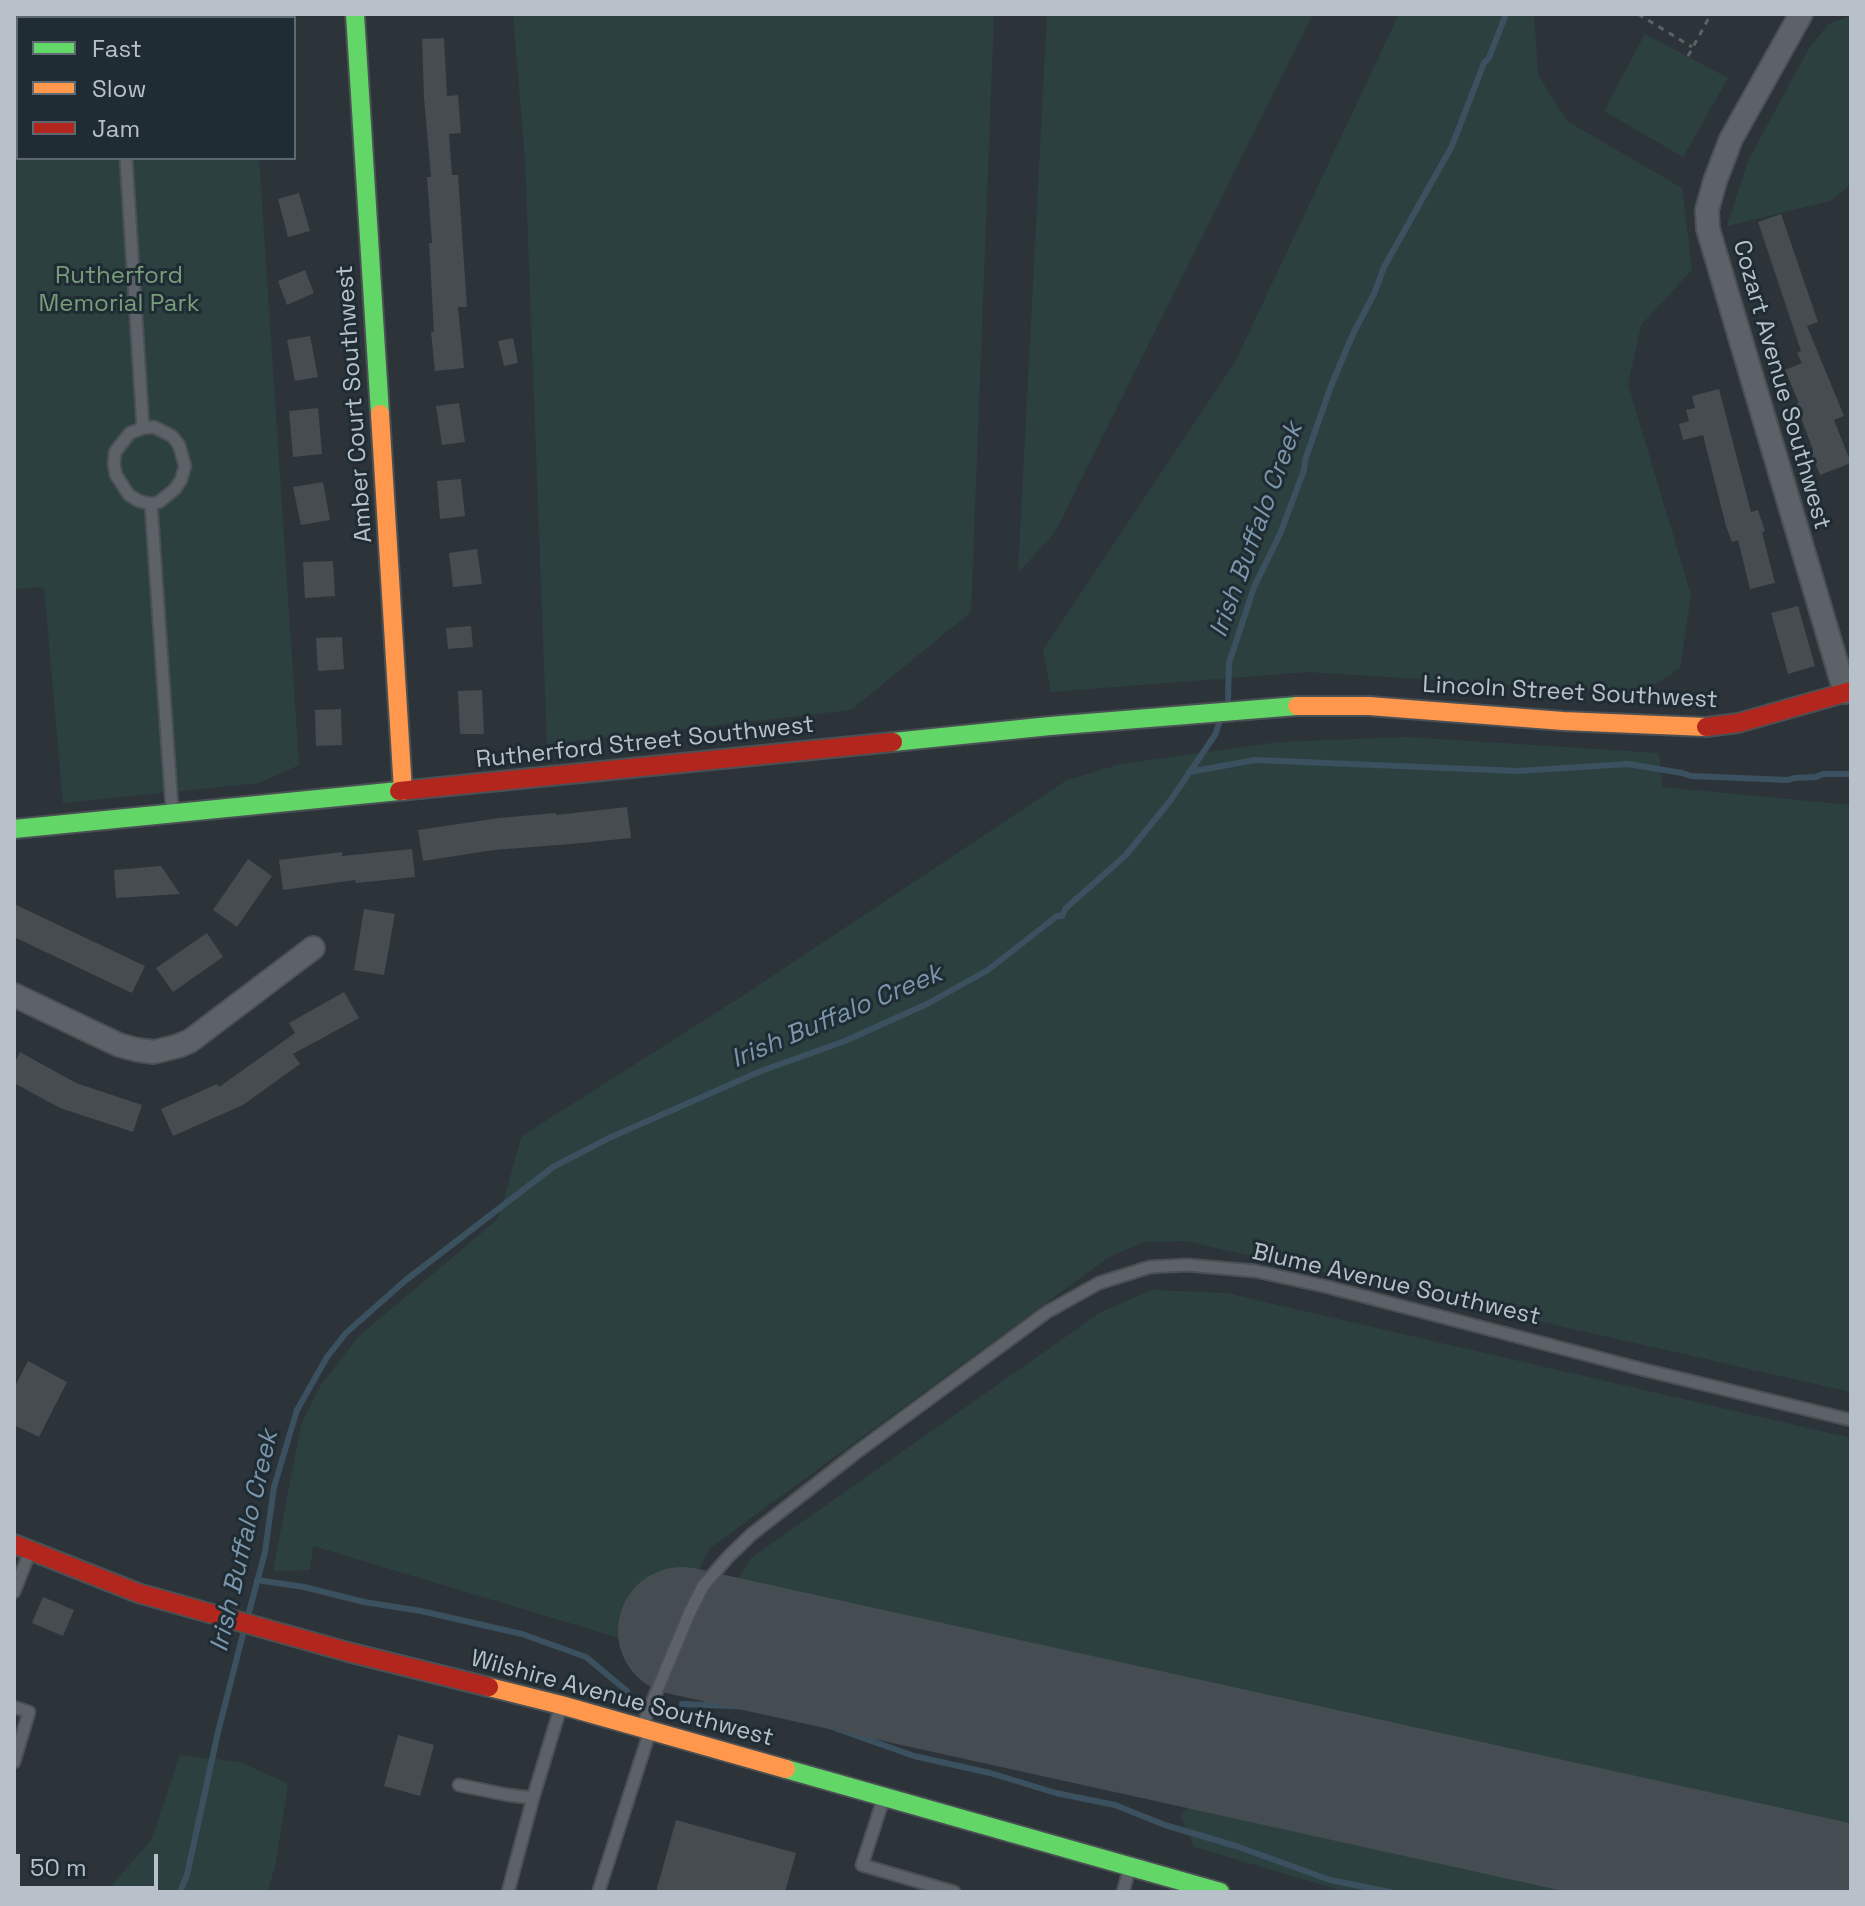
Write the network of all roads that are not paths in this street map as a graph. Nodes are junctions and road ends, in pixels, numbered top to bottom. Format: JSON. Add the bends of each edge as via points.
{"nodes":[{"id":1,"x":355,"y":14,"type":"edge"},
{"id":2,"x":1801,"y":14,"type":"edge"},
{"id":3,"x":126,"y":160,"type":"edge"},
{"id":4,"x":143,"y":428,"type":"junction"},
{"id":5,"x":151,"y":504,"type":"junction"},
{"id":6,"x":1848,"y":692,"type":"edge"},
{"id":7,"x":1282,"y":706,"type":"joint"},
{"id":8,"x":403,"y":791,"type":"junction"},
{"id":9,"x":172,"y":813,"type":"junction"},
{"id":10,"x":14,"y":829,"type":"edge"},
{"id":11,"x":313,"y":948,"type":"dead end"},
{"id":12,"x":14,"y":995,"type":"edge"},
{"id":13,"x":1851,"y":1420,"type":"edge"},
{"id":14,"x":22,"y":1547,"type":"edge"},
{"id":15,"x":14,"y":1592,"type":"edge"},
{"id":16,"x":561,"y":1705,"type":"junction"},
{"id":17,"x":14,"y":1707,"type":"edge"},
{"id":18,"x":646,"y":1729,"type":"junction"},
{"id":19,"x":14,"y":1762,"type":"edge"},
{"id":20,"x":459,"y":1785,"type":"dead end"},
{"id":21,"x":884,"y":1797,"type":"junction"},
{"id":22,"x":533,"y":1798,"type":"junction"},
{"id":23,"x":1130,"y":1867,"type":"junction"},
{"id":24,"x":1177,"y":1886,"type":"edge"},
{"id":25,"x":599,"y":1890,"type":"dead end"},
{"id":26,"x":508,"y":1892,"type":"edge"},
{"id":27,"x":954,"y":1892,"type":"edge"},
{"id":28,"x":1123,"y":1892,"type":"edge"},
{"id":29,"x":1220,"y":1892,"type":"edge"}],
"edges":[{"from":1,"to":8,"type":"street","name":"Amber Court Southwest"},
{"from":2,"to":6,"type":"street","name":"Cozart Avenue Southwest","via":[[1731,139],[1707,210],[1708,229]]},
{"from":3,"to":4,"type":"lane"},
{"from":4,"to":5,"type":"lane","via":[[121,443],[114,464],[129,495]]},
{"from":4,"to":5,"type":"lane","via":[[172,436],[185,466],[175,489]]},
{"from":5,"to":9,"type":"lane"},
{"from":6,"to":7,"type":"street","name":"Lincoln Street Southwest","via":[[1707,727],[1369,706]]},
{"from":7,"to":8,"type":"street","name":"Rutherford Street Southwest"},
{"from":8,"to":9,"type":"street","name":"Rutherford Street Southwest"},
{"from":9,"to":10,"type":"street","name":"Rutherford Street Southwest"},
{"from":11,"to":12,"type":"street","via":[[190,1041],[154,1052],[119,1045]]},
{"from":13,"to":18,"type":"lane","name":"Blume Avenue Southwest","via":[[1255,1271],[1150,1267],[1099,1283],[1047,1312],[752,1534],[703,1586]]},
{"from":14,"to":15,"type":"lane"},
{"from":14,"to":16,"type":"street","name":"Wilshire Avenue Southwest","via":[[165,1601]]},
{"from":16,"to":18,"type":"street","name":"Wilshire Avenue Southwest"},
{"from":16,"to":22,"type":"lane"},
{"from":17,"to":19,"type":"lane","via":[[29,1712]]},
{"from":18,"to":21,"type":"street","name":"Wilshire Avenue Southwest"},
{"from":18,"to":25,"type":"lane","name":"Blume Avenue Southwest"},
{"from":20,"to":22,"type":"lane"},
{"from":21,"to":23,"type":"street","name":"Wilshire Avenue Southwest"},
{"from":21,"to":27,"type":"lane","via":[[862,1865]]},
{"from":22,"to":26,"type":"lane"},
{"from":23,"to":24,"type":"street","name":"Wilshire Avenue Southwest"},
{"from":23,"to":28,"type":"lane"},
{"from":24,"to":29,"type":"street","name":"Wilshire Avenue Southwest"}]}
